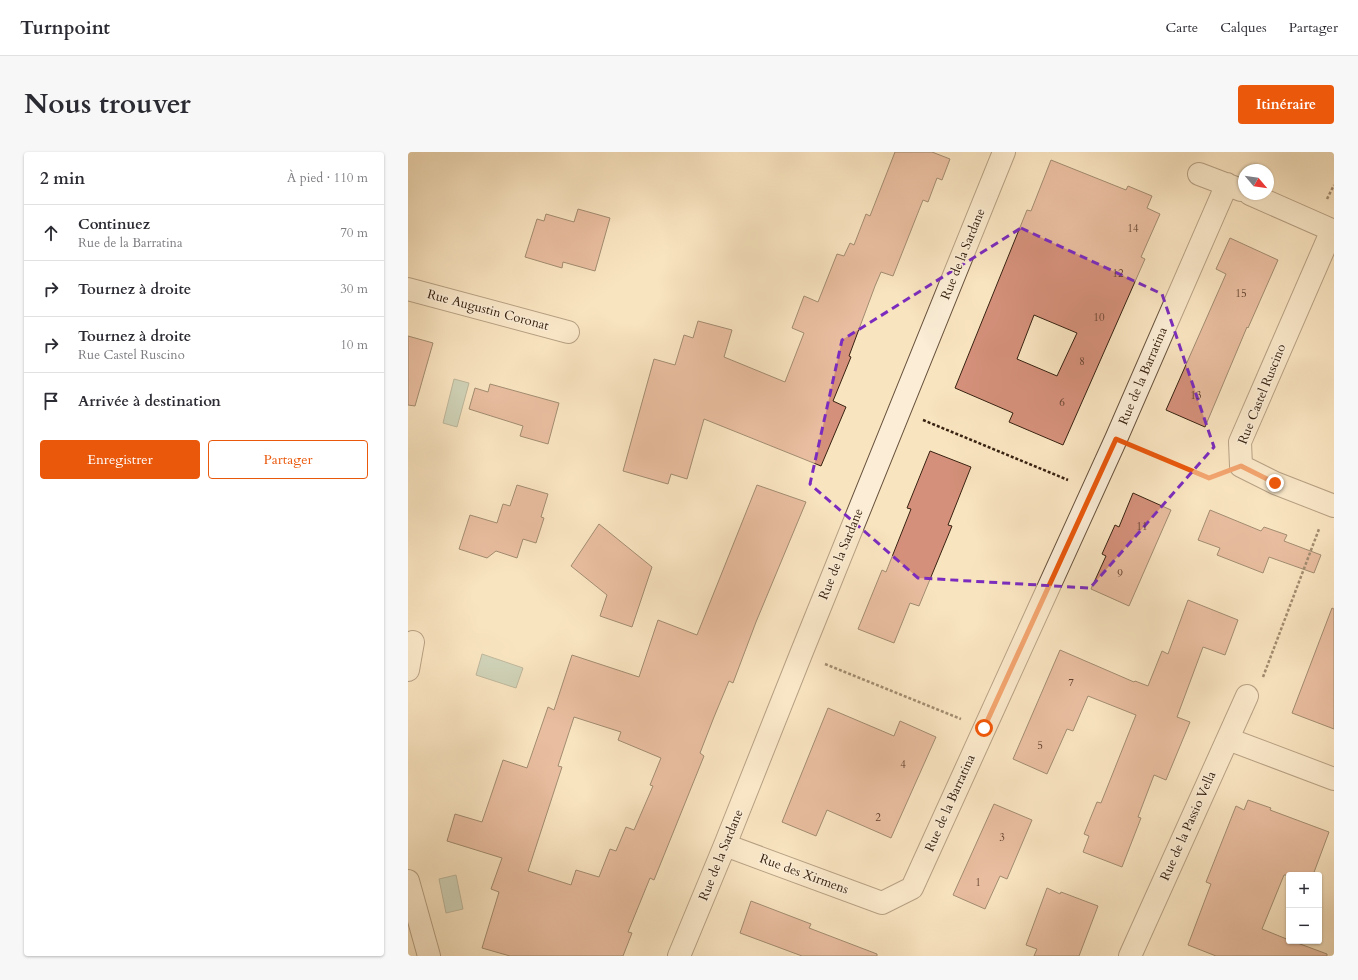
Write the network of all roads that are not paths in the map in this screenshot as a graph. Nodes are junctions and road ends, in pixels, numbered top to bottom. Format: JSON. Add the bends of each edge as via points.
{"nodes":[{"id":1,"x":1004,"y":152,"type":"edge"},
{"id":2,"x":1199,"y":174,"type":"dead end"},
{"id":3,"x":1236,"y":187,"type":"edge"},
{"id":4,"x":1263,"y":200,"type":"edge"},
{"id":5,"x":1333,"y":231,"type":"edge"},
{"id":6,"x":408,"y":289,"type":"edge"},
{"id":7,"x":568,"y":332,"type":"dead end"},
{"id":8,"x":1331,"y":505,"type":"edge"},
{"id":9,"x":413,"y":642,"type":"dead end"},
{"id":10,"x":408,"y":670,"type":"edge"},
{"id":11,"x":1247,"y":696,"type":"road end"},
{"id":12,"x":1228,"y":739,"type":"junction"},
{"id":13,"x":1334,"y":779,"type":"edge"},
{"id":14,"x":725,"y":845,"type":"junction"},
{"id":15,"x":408,"y":881,"type":"edge"},
{"id":16,"x":882,"y":903,"type":"joint"},
{"id":17,"x":429,"y":956,"type":"edge"},
{"id":18,"x":679,"y":956,"type":"edge"},
{"id":19,"x":1130,"y":956,"type":"edge"}],
"edges":[{"from":1,"to":14,"type":"street","name":"Rue de la Sardane"},
{"from":2,"to":3,"type":"street"},
{"from":3,"to":16,"type":"street","name":"Rue de la Barratina","via":[[1116,439],[912,888]]},
{"from":4,"to":5,"type":"street"},
{"from":5,"to":8,"type":"street","name":"Rue Castel Ruscino","via":[[1240,442],[1241,466],[1275,483]]},
{"from":6,"to":7,"type":"street","name":"Rue Augustin Coronat"},
{"from":9,"to":10,"type":"street"},
{"from":11,"to":12,"type":"street","name":"Rue de la Passio Vella"},
{"from":12,"to":13,"type":"street"},
{"from":12,"to":19,"type":"street","name":"Rue de la Passio Vella"},
{"from":14,"to":16,"type":"street","name":"Rue des Xirmens"},
{"from":14,"to":18,"type":"street","name":"Rue de la Sardane"},
{"from":15,"to":17,"type":"street"}]}
